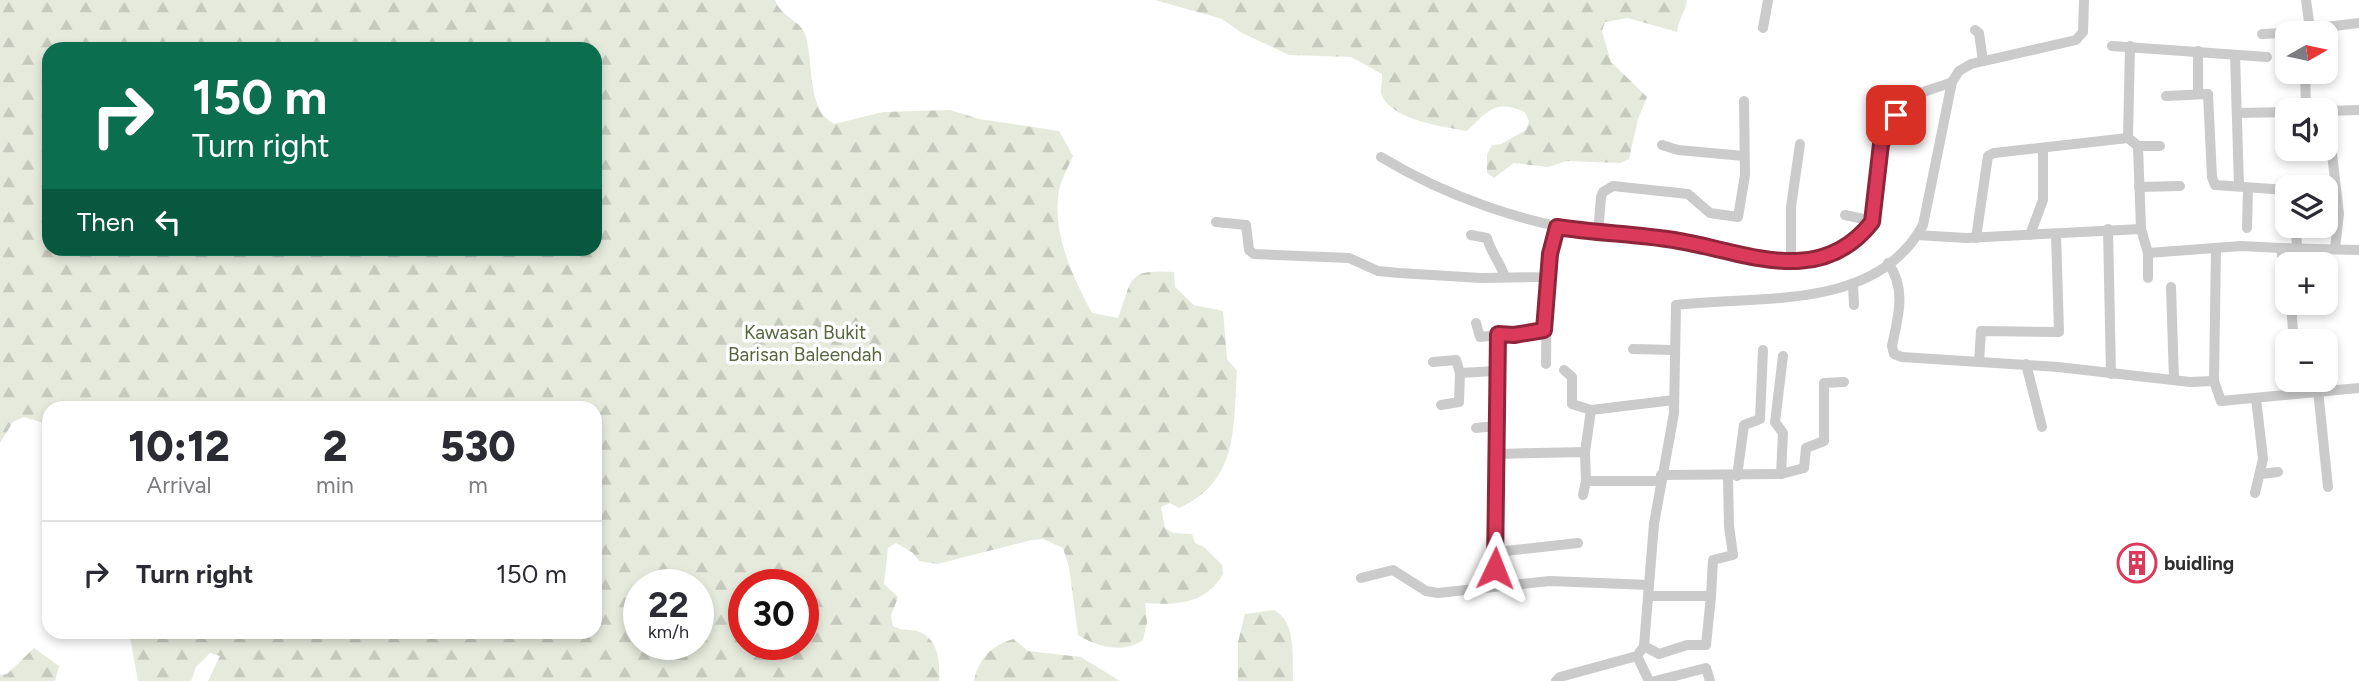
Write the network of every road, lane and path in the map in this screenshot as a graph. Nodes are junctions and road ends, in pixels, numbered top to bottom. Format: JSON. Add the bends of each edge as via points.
{"nodes":[{"id":1,"x":1768,"y":0,"type":"edge"},
{"id":2,"x":2084,"y":0,"type":"edge"},
{"id":3,"x":2306,"y":0,"type":"edge"},
{"id":4,"x":2306,"y":21,"type":"edge"},
{"id":5,"x":2359,"y":23,"type":"edge"},
{"id":6,"x":2338,"y":26,"type":"edge"},
{"id":7,"x":1763,"y":28,"type":"dead end"},
{"id":8,"x":1975,"y":30,"type":"dead end"},
{"id":9,"x":2275,"y":33,"type":"edge"},
{"id":10,"x":2262,"y":34,"type":"dead end"},
{"id":11,"x":2112,"y":46,"type":"dead end"},
{"id":12,"x":2130,"y":46,"type":"junction"},
{"id":13,"x":2198,"y":51,"type":"junction"},
{"id":14,"x":2235,"y":55,"type":"junction"},
{"id":15,"x":2267,"y":57,"type":"dead end"},
{"id":16,"x":1983,"y":61,"type":"junction"},
{"id":17,"x":1952,"y":82,"type":"junction"},
{"id":18,"x":2198,"y":93,"type":"junction"},
{"id":19,"x":2166,"y":96,"type":"dead end"},
{"id":20,"x":1744,"y":101,"type":"dead end"},
{"id":21,"x":2359,"y":110,"type":"edge"},
{"id":22,"x":2338,"y":111,"type":"edge"},
{"id":23,"x":2275,"y":112,"type":"edge"},
{"id":24,"x":2237,"y":113,"type":"junction"},
{"id":25,"x":2128,"y":138,"type":"junction"},
{"id":26,"x":1800,"y":144,"type":"dead end"},
{"id":27,"x":1661,"y":145,"type":"dead end"},
{"id":28,"x":2138,"y":146,"type":"junction"},
{"id":29,"x":2160,"y":146,"type":"dead end"},
{"id":30,"x":2043,"y":148,"type":"junction"},
{"id":31,"x":1744,"y":156,"type":"junction"},
{"id":32,"x":1381,"y":157,"type":"dead end"},
{"id":33,"x":2332,"y":161,"type":"edge"},
{"id":34,"x":2180,"y":186,"type":"dead end"},
{"id":35,"x":2139,"y":187,"type":"junction"},
{"id":36,"x":2243,"y":187,"type":"junction"},
{"id":37,"x":2275,"y":189,"type":"edge"},
{"id":38,"x":1845,"y":215,"type":"dead end"},
{"id":39,"x":1216,"y":222,"type":"dead end"},
{"id":40,"x":1872,"y":222,"type":"junction"},
{"id":41,"x":1557,"y":227,"type":"junction"},
{"id":42,"x":2247,"y":228,"type":"dead end"},
{"id":43,"x":2108,"y":229,"type":"junction"},
{"id":44,"x":2141,"y":229,"type":"junction"},
{"id":45,"x":1598,"y":234,"type":"junction"},
{"id":46,"x":2030,"y":234,"type":"junction"},
{"id":47,"x":2056,"y":234,"type":"junction"},
{"id":48,"x":1471,"y":235,"type":"dead end"},
{"id":49,"x":1917,"y":235,"type":"junction"},
{"id":50,"x":1976,"y":238,"type":"junction"},
{"id":51,"x":2297,"y":238,"type":"edge"},
{"id":52,"x":2297,"y":247,"type":"junction"},
{"id":53,"x":2216,"y":248,"type":"junction"},
{"id":54,"x":2281,"y":248,"type":"junction"},
{"id":55,"x":2336,"y":248,"type":"junction"},
{"id":56,"x":2359,"y":250,"type":"edge"},
{"id":57,"x":2282,"y":252,"type":"edge"},
{"id":58,"x":2148,"y":253,"type":"junction"},
{"id":59,"x":1791,"y":263,"type":"junction"},
{"id":60,"x":1888,"y":263,"type":"junction"},
{"id":61,"x":1505,"y":277,"type":"junction"},
{"id":62,"x":1547,"y":278,"type":"junction"},
{"id":63,"x":2148,"y":278,"type":"dead end"},
{"id":64,"x":1853,"y":285,"type":"junction"},
{"id":65,"x":2171,"y":287,"type":"dead end"},
{"id":66,"x":1854,"y":305,"type":"dead end"},
{"id":67,"x":1476,"y":323,"type":"dead end"},
{"id":68,"x":1544,"y":330,"type":"junction"},
{"id":69,"x":1498,"y":334,"type":"junction"},
{"id":70,"x":1633,"y":349,"type":"dead end"},
{"id":71,"x":1674,"y":350,"type":"junction"},
{"id":72,"x":1763,"y":350,"type":"dead end"},
{"id":73,"x":1783,"y":356,"type":"dead end"},
{"id":74,"x":1433,"y":362,"type":"dead end"},
{"id":75,"x":1979,"y":362,"type":"junction"},
{"id":76,"x":1546,"y":364,"type":"dead end"},
{"id":77,"x":2026,"y":364,"type":"junction"},
{"id":78,"x":1564,"y":370,"type":"dead end"},
{"id":79,"x":1496,"y":371,"type":"junction"},
{"id":80,"x":1461,"y":373,"type":"junction"},
{"id":81,"x":2111,"y":374,"type":"junction"},
{"id":82,"x":2174,"y":380,"type":"junction"},
{"id":83,"x":2214,"y":381,"type":"junction"},
{"id":84,"x":1844,"y":382,"type":"dead end"},
{"id":85,"x":2359,"y":388,"type":"edge"},
{"id":86,"x":2338,"y":389,"type":"edge"},
{"id":87,"x":2302,"y":392,"type":"edge"},
{"id":88,"x":2318,"y":392,"type":"edge"},
{"id":89,"x":2256,"y":398,"type":"junction"},
{"id":90,"x":1675,"y":400,"type":"junction"},
{"id":91,"x":1441,"y":405,"type":"dead end"},
{"id":92,"x":1591,"y":410,"type":"junction"},
{"id":93,"x":1495,"y":426,"type":"junction"},
{"id":94,"x":2042,"y":427,"type":"dead end"},
{"id":95,"x":1476,"y":428,"type":"dead end"},
{"id":96,"x":1585,"y":452,"type":"junction"},
{"id":97,"x":1496,"y":454,"type":"junction"},
{"id":98,"x":2278,"y":472,"type":"dead end"},
{"id":99,"x":1781,"y":474,"type":"junction"},
{"id":100,"x":2261,"y":474,"type":"junction"},
{"id":101,"x":1733,"y":477,"type":"junction"},
{"id":102,"x":1660,"y":478,"type":"junction"},
{"id":103,"x":1587,"y":481,"type":"junction"},
{"id":104,"x":2328,"y":487,"type":"dead end"},
{"id":105,"x":2255,"y":493,"type":"dead end"},
{"id":106,"x":1583,"y":495,"type":"dead end"},
{"id":107,"x":1578,"y":543,"type":"dead end"},
{"id":108,"x":1496,"y":552,"type":"junction"},
{"id":109,"x":1361,"y":578,"type":"dead end"},
{"id":110,"x":1494,"y":585,"type":"junction"},
{"id":111,"x":1649,"y":590,"type":"junction"},
{"id":112,"x":1711,"y":596,"type":"junction"},
{"id":113,"x":1706,"y":645,"type":"junction"},
{"id":114,"x":1644,"y":646,"type":"junction"},
{"id":115,"x":1637,"y":656,"type":"junction"},
{"id":116,"x":1706,"y":668,"type":"junction"},
{"id":117,"x":1592,"y":669,"type":"junction"},
{"id":118,"x":1556,"y":681,"type":"edge"},
{"id":119,"x":1598,"y":681,"type":"edge"},
{"id":120,"x":1649,"y":681,"type":"edge"},
{"id":121,"x":1655,"y":681,"type":"edge"},
{"id":122,"x":1710,"y":681,"type":"edge"}],
"edges":[{"from":1,"to":7,"type":"street"},
{"from":2,"to":16,"type":"street","via":[[2083,32],[2076,40]]},
{"from":3,"to":4,"type":"street"},
{"from":5,"to":6,"type":"street"},
{"from":8,"to":16,"type":"street"},
{"from":9,"to":10,"type":"street"},
{"from":11,"to":12,"type":"street"},
{"from":12,"to":13,"type":"street"},
{"from":12,"to":25,"type":"street"},
{"from":13,"to":14,"type":"street"},
{"from":13,"to":18,"type":"street"},
{"from":14,"to":15,"type":"street"},
{"from":14,"to":24,"type":"street"},
{"from":16,"to":17,"type":"street","via":[[1960,70]]},
{"from":17,"to":40,"type":"street","via":[[1903,102],[1888,127],[1881,144]]},
{"from":17,"to":49,"type":"street"},
{"from":18,"to":19,"type":"street"},
{"from":18,"to":36,"type":"street","via":[[2208,96],[2213,184]]},
{"from":20,"to":31,"type":"street"},
{"from":21,"to":22,"type":"street"},
{"from":23,"to":24,"type":"street"},
{"from":24,"to":36,"type":"street"},
{"from":25,"to":28,"type":"street"},
{"from":25,"to":30,"type":"street"},
{"from":26,"to":59,"type":"street","via":[[1791,207]]},
{"from":27,"to":31,"type":"street"},
{"from":28,"to":29,"type":"street"},
{"from":28,"to":35,"type":"street"},
{"from":30,"to":46,"type":"street","via":[[2043,200]]},
{"from":30,"to":50,"type":"street","via":[[1988,156]]},
{"from":31,"to":45,"type":"street","via":[[1744,187],[1737,217],[1703,210],[1688,194],[1613,186],[1601,197]]},
{"from":32,"to":41,"type":"street","via":[[1409,174],[1483,204]]},
{"from":33,"to":55,"type":"street","via":[[2339,214]]},
{"from":34,"to":35,"type":"street"},
{"from":35,"to":44,"type":"street"},
{"from":36,"to":37,"type":"street"},
{"from":36,"to":42,"type":"street"},
{"from":38,"to":40,"type":"street"},
{"from":39,"to":61,"type":"street","via":[[1246,225],[1249,250],[1254,254],[1349,258],[1378,271],[1399,273]]},
{"from":40,"to":59,"type":"street","via":[[1841,248],[1814,260]]},
{"from":41,"to":45,"type":"street"},
{"from":41,"to":62,"type":"street"},
{"from":43,"to":44,"type":"street"},
{"from":43,"to":47,"type":"street"},
{"from":43,"to":81,"type":"street"},
{"from":44,"to":58,"type":"street"},
{"from":45,"to":59,"type":"street","via":[[1670,239]]},
{"from":46,"to":47,"type":"street"},
{"from":46,"to":50,"type":"street"},
{"from":47,"to":75,"type":"street","via":[[2059,332],[1981,331]]},
{"from":48,"to":61,"type":"street","via":[[1487,238],[1490,254]]},
{"from":49,"to":50,"type":"street"},
{"from":49,"to":60,"type":"street"},
{"from":51,"to":52,"type":"street"},
{"from":52,"to":54,"type":"street"},
{"from":52,"to":55,"type":"street"},
{"from":53,"to":54,"type":"street"},
{"from":53,"to":58,"type":"street"},
{"from":53,"to":83,"type":"street"},
{"from":54,"to":57,"type":"street"},
{"from":55,"to":56,"type":"street"},
{"from":58,"to":63,"type":"street"},
{"from":60,"to":64,"type":"street"},
{"from":60,"to":75,"type":"street","via":[[1900,293],[1894,354],[1918,360]]},
{"from":61,"to":62,"type":"street"},
{"from":62,"to":68,"type":"street"},
{"from":64,"to":66,"type":"street"},
{"from":64,"to":71,"type":"street","via":[[1821,293],[1676,304]]},
{"from":65,"to":82,"type":"street"},
{"from":67,"to":69,"type":"street","via":[[1480,337]]},
{"from":68,"to":69,"type":"street"},
{"from":68,"to":76,"type":"street"},
{"from":69,"to":79,"type":"street"},
{"from":70,"to":71,"type":"street"},
{"from":71,"to":90,"type":"street"},
{"from":72,"to":101,"type":"street","via":[[1760,419],[1744,425]]},
{"from":73,"to":99,"type":"street","via":[[1775,422],[1783,433]]},
{"from":74,"to":80,"type":"street","via":[[1456,360]]},
{"from":75,"to":77,"type":"street"},
{"from":77,"to":81,"type":"street"},
{"from":77,"to":94,"type":"street"},
{"from":78,"to":92,"type":"street","via":[[1572,377],[1572,404]]},
{"from":79,"to":80,"type":"street"},
{"from":79,"to":93,"type":"street"},
{"from":80,"to":91,"type":"street","via":[[1459,402]]},
{"from":81,"to":82,"type":"street"},
{"from":82,"to":83,"type":"street"},
{"from":83,"to":89,"type":"street","via":[[2221,401]]},
{"from":84,"to":99,"type":"street","via":[[1824,383],[1824,441],[1806,448],[1804,468]]},
{"from":85,"to":86,"type":"street"},
{"from":87,"to":89,"type":"street"},
{"from":88,"to":104,"type":"street"},
{"from":89,"to":100,"type":"street"},
{"from":90,"to":92,"type":"street"},
{"from":90,"to":102,"type":"street"},
{"from":92,"to":96,"type":"street"},
{"from":93,"to":95,"type":"street"},
{"from":93,"to":97,"type":"street"},
{"from":96,"to":97,"type":"street"},
{"from":96,"to":103,"type":"street"},
{"from":97,"to":108,"type":"street"},
{"from":98,"to":100,"type":"street"},
{"from":99,"to":101,"type":"street"},
{"from":100,"to":105,"type":"street"},
{"from":101,"to":102,"type":"street"},
{"from":101,"to":112,"type":"street","via":[[1728,526],[1733,555],[1713,560]]},
{"from":102,"to":103,"type":"street"},
{"from":102,"to":111,"type":"street"},
{"from":103,"to":106,"type":"street"},
{"from":107,"to":108,"type":"street"},
{"from":108,"to":110,"type":"street"},
{"from":109,"to":110,"type":"street","via":[[1393,570],[1426,591],[1438,593]]},
{"from":110,"to":111,"type":"street","via":[[1550,581]]},
{"from":111,"to":112,"type":"street"},
{"from":111,"to":114,"type":"street"},
{"from":112,"to":113,"type":"street"},
{"from":113,"to":114,"type":"street","via":[[1687,645],[1659,654]]},
{"from":113,"to":116,"type":"street"},
{"from":114,"to":115,"type":"street"},
{"from":115,"to":117,"type":"street"},
{"from":115,"to":120,"type":"street"},
{"from":116,"to":121,"type":"street"},
{"from":116,"to":122,"type":"street"},
{"from":117,"to":118,"type":"street"},
{"from":117,"to":119,"type":"street"}]}
